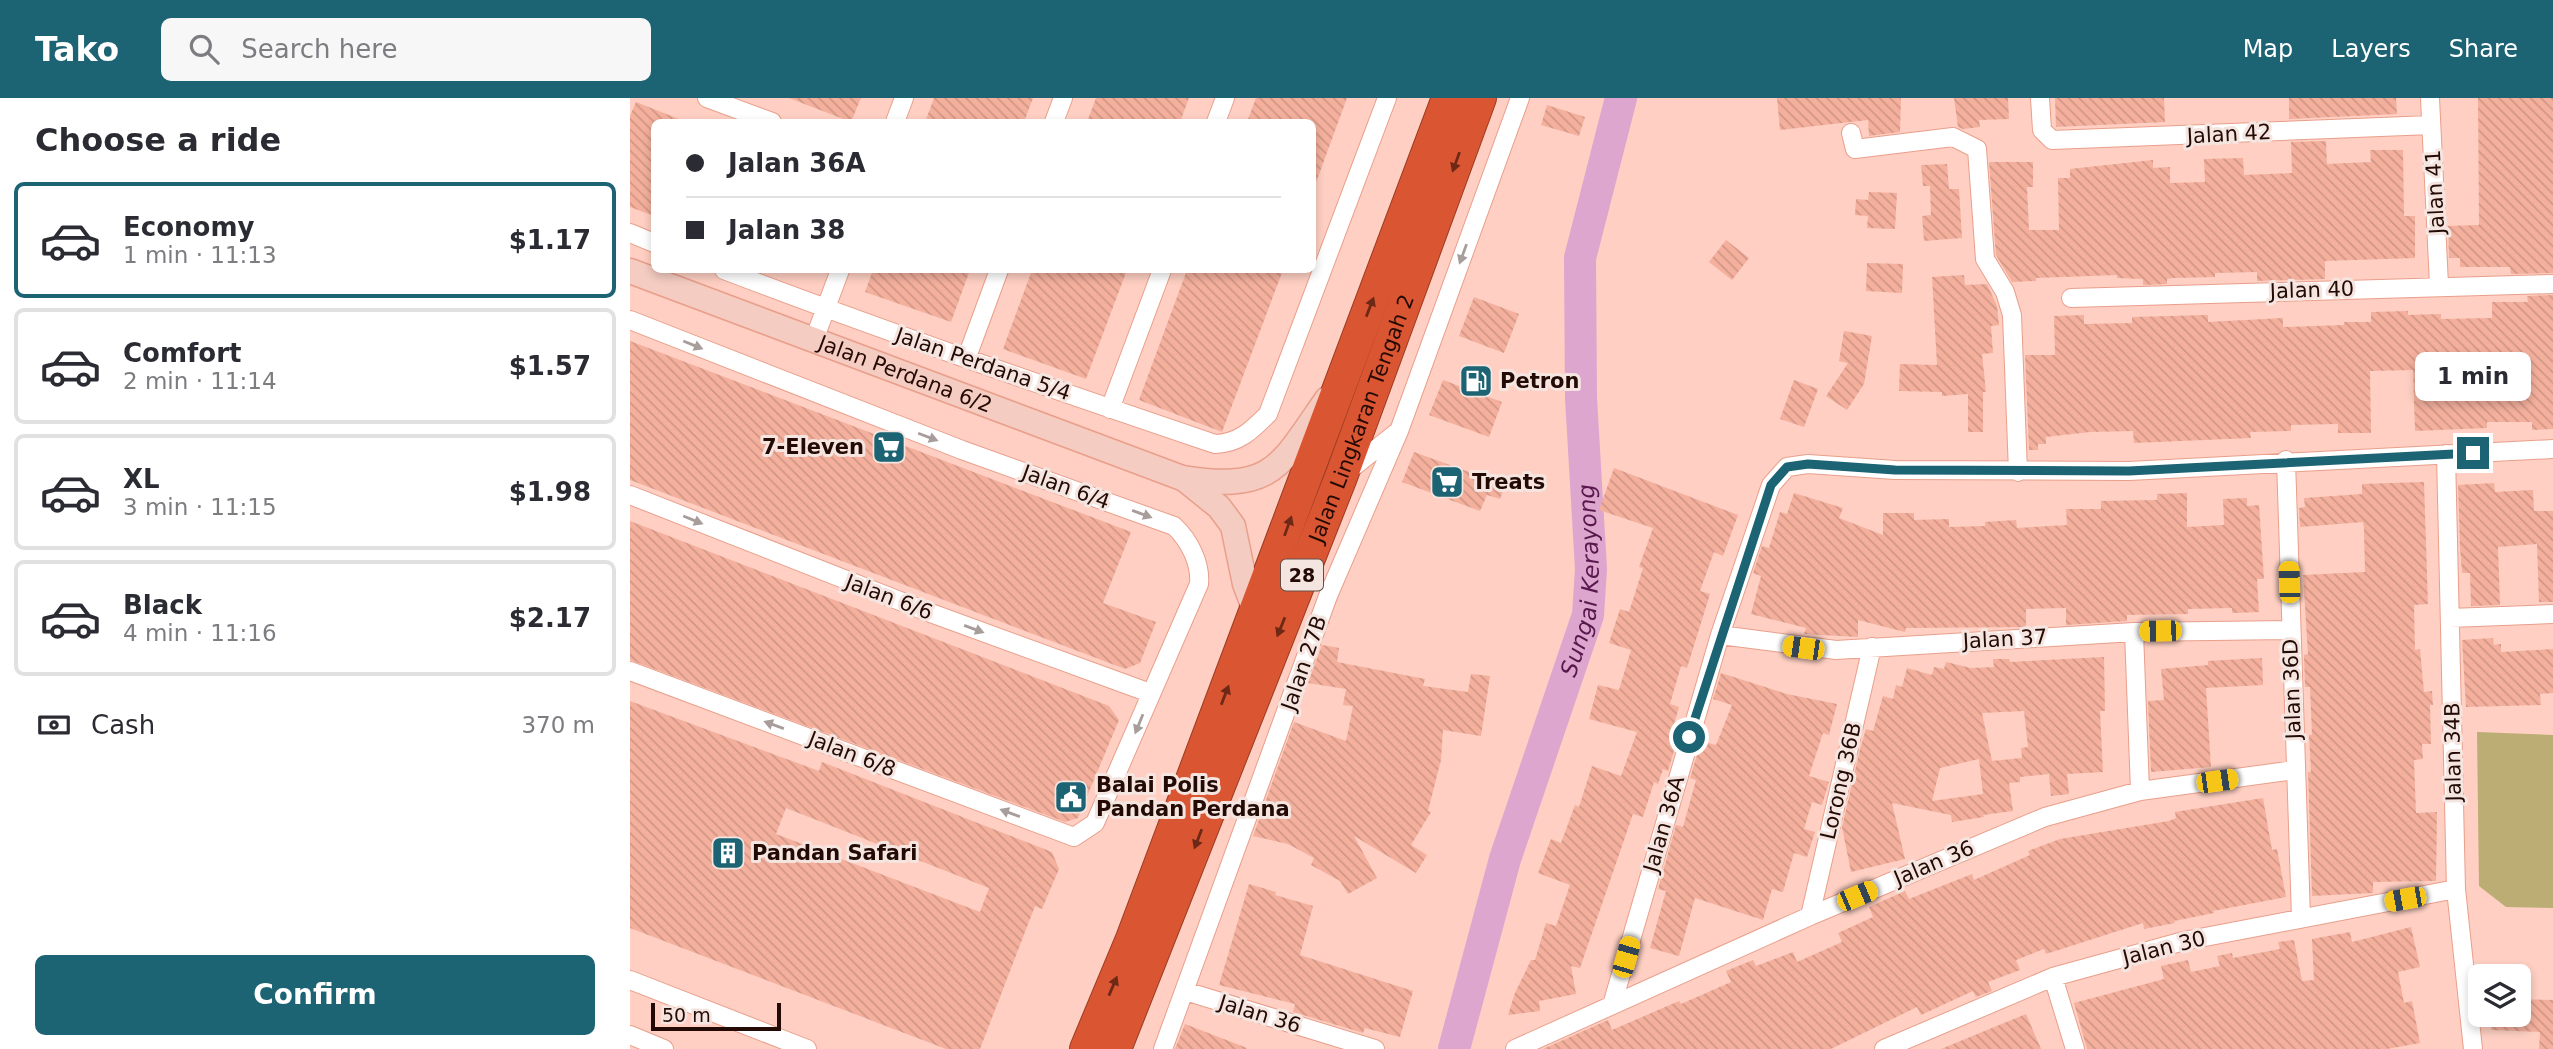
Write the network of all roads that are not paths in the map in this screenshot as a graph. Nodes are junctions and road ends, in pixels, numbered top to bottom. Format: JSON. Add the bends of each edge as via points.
{"nodes":[{"id":1,"x":707,"y":98,"type":"edge"},
{"id":2,"x":904,"y":98,"type":"edge"},
{"id":3,"x":1063,"y":98,"type":"edge"},
{"id":4,"x":1225,"y":98,"type":"edge"},
{"id":5,"x":1387,"y":98,"type":"edge"},
{"id":6,"x":1448,"y":98,"type":"edge"},
{"id":7,"x":1480,"y":98,"type":"edge"},
{"id":8,"x":1520,"y":98,"type":"edge"},
{"id":9,"x":2040,"y":98,"type":"edge"},
{"id":10,"x":2430,"y":98,"type":"edge"},
{"id":11,"x":764,"y":119,"type":"edge"},
{"id":12,"x":896,"y":119,"type":"edge"},
{"id":13,"x":1055,"y":119,"type":"edge"},
{"id":14,"x":1217,"y":119,"type":"edge"},
{"id":15,"x":2431,"y":125,"type":"junction"},
{"id":16,"x":1851,"y":133,"type":"dead end"},
{"id":17,"x":630,"y":233,"type":"edge"},
{"id":18,"x":651,"y":242,"type":"edge"},
{"id":19,"x":630,"y":271,"type":"edge"},
{"id":20,"x":732,"y":273,"type":"edge"},
{"id":21,"x":839,"y":273,"type":"edge"},
{"id":22,"x":998,"y":273,"type":"edge"},
{"id":23,"x":1161,"y":273,"type":"edge"},
{"id":24,"x":2553,"y":284,"type":"edge"},
{"id":25,"x":2439,"y":285,"type":"junction"},
{"id":26,"x":2071,"y":298,"type":"dead end"},
{"id":27,"x":826,"y":309,"type":"junction"},
{"id":28,"x":630,"y":320,"type":"edge"},
{"id":29,"x":814,"y":340,"type":"junction"},
{"id":30,"x":967,"y":357,"type":"junction"},
{"id":31,"x":1346,"y":371,"type":"junction"},
{"id":32,"x":1110,"y":408,"type":"junction"},
{"id":33,"x":1399,"y":431,"type":"junction"},
{"id":34,"x":2553,"y":449,"type":"edge"},
{"id":35,"x":2446,"y":454,"type":"junction"},
{"id":36,"x":2286,"y":460,"type":"junction"},
{"id":37,"x":2018,"y":472,"type":"junction"},
{"id":38,"x":1341,"y":477,"type":"junction"},
{"id":39,"x":1182,"y":478,"type":"junction"},
{"id":40,"x":630,"y":495,"type":"edge"},
{"id":41,"x":1256,"y":613,"type":"junction"},
{"id":42,"x":2553,"y":614,"type":"edge"},
{"id":43,"x":2450,"y":618,"type":"junction"},
{"id":44,"x":2290,"y":630,"type":"junction"},
{"id":45,"x":2134,"y":632,"type":"junction"},
{"id":46,"x":1720,"y":635,"type":"junction"},
{"id":47,"x":1872,"y":647,"type":"junction"},
{"id":48,"x":630,"y":671,"type":"edge"},
{"id":49,"x":1150,"y":693,"type":"junction"},
{"id":50,"x":2295,"y":770,"type":"junction"},
{"id":51,"x":2140,"y":792,"type":"junction"},
{"id":52,"x":1074,"y":837,"type":"joint"},
{"id":53,"x":2456,"y":889,"type":"junction"},
{"id":54,"x":1810,"y":916,"type":"junction"},
{"id":55,"x":2301,"y":918,"type":"junction"},
{"id":56,"x":2053,"y":977,"type":"junction"},
{"id":57,"x":630,"y":980,"type":"edge"},
{"id":58,"x":1185,"y":991,"type":"junction"},
{"id":59,"x":1612,"y":1004,"type":"junction"},
{"id":60,"x":630,"y":1035,"type":"edge"},
{"id":61,"x":2470,"y":1048,"type":"edge"},
{"id":62,"x":664,"y":1049,"type":"edge"},
{"id":63,"x":807,"y":1049,"type":"edge"},
{"id":64,"x":1086,"y":1049,"type":"edge"},
{"id":65,"x":1115,"y":1049,"type":"edge"},
{"id":66,"x":1163,"y":1049,"type":"edge"},
{"id":67,"x":1375,"y":1049,"type":"edge"},
{"id":68,"x":1514,"y":1049,"type":"edge"},
{"id":69,"x":1884,"y":1049,"type":"edge"},
{"id":70,"x":2075,"y":1049,"type":"edge"}],
"edges":[{"from":1,"to":11,"type":"street"},
{"from":2,"to":12,"type":"street"},
{"from":3,"to":13,"type":"street"},
{"from":4,"to":14,"type":"street"},
{"from":5,"to":32,"type":"street","name":"Jalan Perdana 5/4","via":[[1268,414],[1244,437],[1214,444]]},
{"from":31,"to":6,"type":"highway","name":"Jalan Lingkaran Tengah 2","number":"28","one_way":true},
{"from":7,"to":38,"type":"highway","name":"Jalan Lingkaran Tengah 2","number":"28","one_way":true},
{"from":8,"to":33,"type":"street","name":"Jalan 27B","one_way":true},
{"from":9,"to":15,"type":"street","name":"Jalan 42","via":[[2040,120],[2045,136],[2052,140]]},
{"from":10,"to":15,"type":"street","name":"Jalan 41"},
{"from":15,"to":25,"type":"street","name":"Jalan 41"},
{"from":16,"to":37,"type":"street","via":[[1856,149],[1953,137],[1977,149],[1985,259],[2005,292],[2012,315]]},
{"from":17,"to":18,"type":"street"},
{"from":19,"to":29,"type":"street","name":"Jalan Perdana 6/2"},
{"from":20,"to":27,"type":"street","name":"Jalan Perdana 5/4"},
{"from":21,"to":27,"type":"street"},
{"from":22,"to":30,"type":"street"},
{"from":23,"to":32,"type":"street"},
{"from":24,"to":25,"type":"street","name":"Jalan 40"},
{"from":25,"to":26,"type":"street","name":"Jalan 40"},
{"from":27,"to":29,"type":"street"},
{"from":27,"to":30,"type":"street","name":"Jalan Perdana 5/4"},
{"from":28,"to":49,"type":"street","name":"Jalan 6/4","one_way":true,"via":[[962,450],[1174,526],[1184,536],[1200,571],[1199,584]]},
{"from":29,"to":39,"type":"street","name":"Jalan Perdana 6/2"},
{"from":30,"to":32,"type":"street","name":"Jalan Perdana 5/4"},
{"from":31,"to":39,"type":"street","name":"Jalan Perdana 6/2","via":[[1287,456],[1272,470],[1250,481],[1222,484]]},
{"from":41,"to":31,"type":"highway","name":"Jalan Lingkaran Tengah 2","number":"28","one_way":true},
{"from":33,"to":38,"type":"street"},
{"from":33,"to":58,"type":"street","name":"Jalan 27B","via":[[1328,596]]},
{"from":34,"to":35,"type":"street"},
{"from":35,"to":36,"type":"street"},
{"from":35,"to":43,"type":"street","name":"Jalan 34B"},
{"from":36,"to":37,"type":"street","via":[[2129,471]]},
{"from":36,"to":44,"type":"street","name":"Jalan 36D"},
{"from":37,"to":46,"type":"street","name":"Jalan 36A","via":[[1787,467],[1771,485]]},
{"from":38,"to":65,"type":"highway","name":"Jalan Lingkaran Tengah 2","number":"28","one_way":true},
{"from":39,"to":41,"type":"street","name":"Jalan Perdana 6/2","via":[[1219,508],[1233,526]]},
{"from":40,"to":49,"type":"street","name":"Jalan 6/6","one_way":true},
{"from":64,"to":41,"type":"highway","name":"Jalan Lingkaran Tengah 2","number":"28","one_way":true},
{"from":42,"to":43,"type":"street"},
{"from":43,"to":53,"type":"street","name":"Jalan 34B"},
{"from":44,"to":45,"type":"street","name":"Jalan 37"},
{"from":44,"to":50,"type":"street","name":"Jalan 36D"},
{"from":45,"to":47,"type":"street","name":"Jalan 37"},
{"from":45,"to":51,"type":"street"},
{"from":46,"to":47,"type":"street","name":"Jalan 37","via":[[1803,648]]},
{"from":46,"to":59,"type":"street","name":"Jalan 36A"},
{"from":47,"to":54,"type":"street","name":"Lorong 36B"},
{"from":52,"to":48,"type":"street","name":"Jalan 6/8","one_way":true},
{"from":49,"to":52,"type":"street","name":"Jalan 6/4","one_way":true,"via":[[1095,823]]},
{"from":50,"to":51,"type":"street","name":"Jalan 36"},
{"from":50,"to":55,"type":"street","name":"Jalan 36D"},
{"from":51,"to":54,"type":"street","name":"Jalan 36","via":[[2045,817]]},
{"from":53,"to":55,"type":"street","name":"Jalan 30"},
{"from":53,"to":61,"type":"street","name":"Jalan 34B"},
{"from":54,"to":59,"type":"street","name":"Jalan 36"},
{"from":55,"to":56,"type":"street","name":"Jalan 30","via":[[2184,941]]},
{"from":56,"to":69,"type":"street","name":"Jalan 30"},
{"from":56,"to":70,"type":"street"},
{"from":57,"to":63,"type":"street"},
{"from":58,"to":66,"type":"street","name":"Jalan 27B"},
{"from":58,"to":67,"type":"street","name":"Jalan 36"},
{"from":59,"to":68,"type":"street","name":"Jalan 36"},
{"from":60,"to":62,"type":"street"}]}
